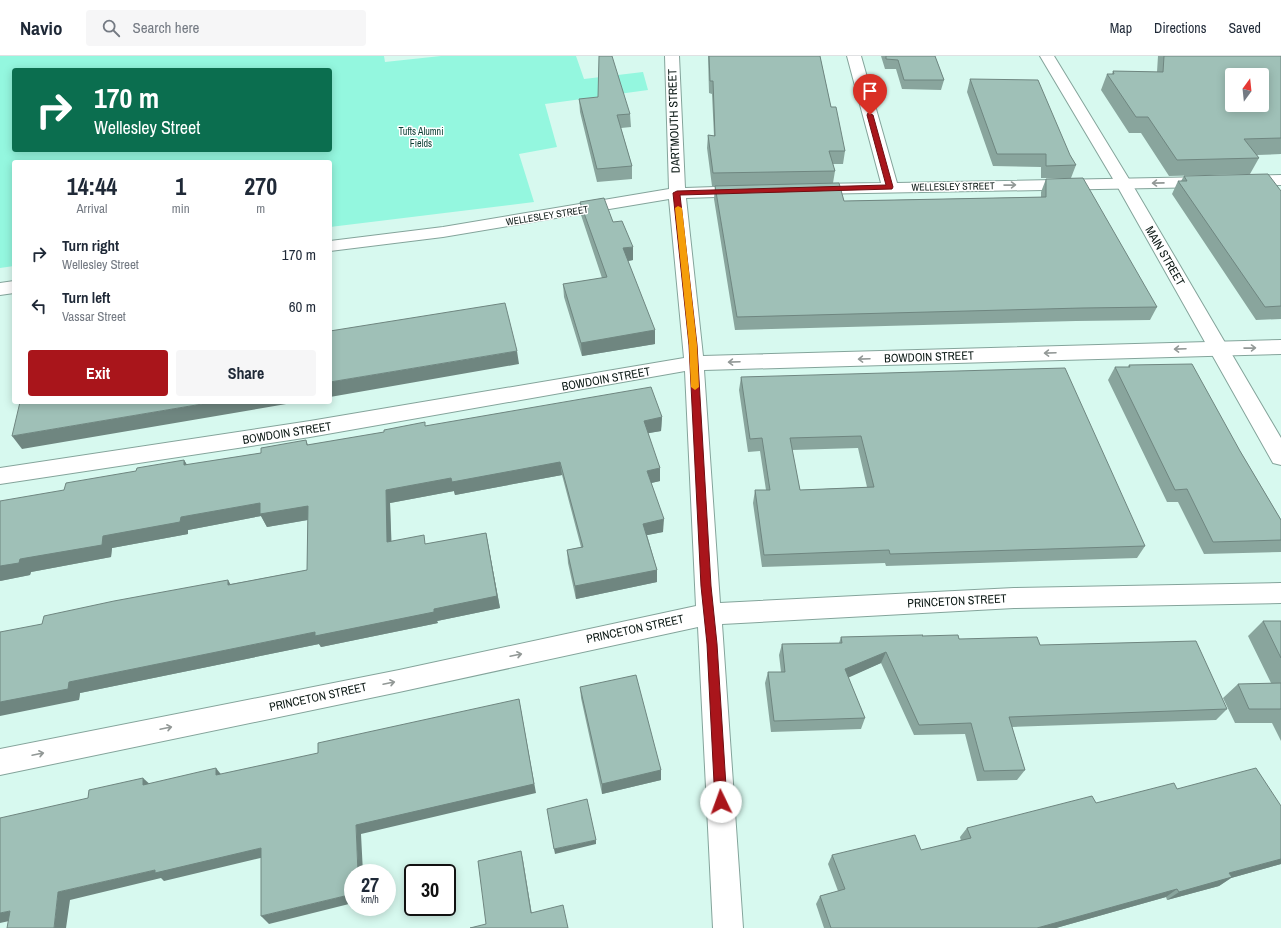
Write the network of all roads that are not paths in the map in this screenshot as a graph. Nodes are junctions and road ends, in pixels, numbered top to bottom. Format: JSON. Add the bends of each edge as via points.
{"nodes":[{"id":1,"x":672,"y":56,"type":"edge"},
{"id":2,"x":854,"y":56,"type":"edge"},
{"id":3,"x":1047,"y":56,"type":"edge"},
{"id":4,"x":1281,"y":180,"type":"edge"},
{"id":5,"x":1124,"y":184,"type":"junction"},
{"id":6,"x":890,"y":187,"type":"junction"},
{"id":7,"x":796,"y":190,"type":"edge"},
{"id":8,"x":757,"y":191,"type":"edge"},
{"id":9,"x":677,"y":193,"type":"junction"},
{"id":10,"x":332,"y":246,"type":"edge"},
{"id":11,"x":12,"y":287,"type":"edge"},
{"id":12,"x":0,"y":289,"type":"edge"},
{"id":13,"x":1281,"y":347,"type":"edge"},
{"id":14,"x":1218,"y":348,"type":"junction"},
{"id":15,"x":694,"y":364,"type":"junction"},
{"id":16,"x":1281,"y":457,"type":"edge"},
{"id":17,"x":0,"y":476,"type":"edge"},
{"id":18,"x":1281,"y":593,"type":"edge"},
{"id":19,"x":708,"y":614,"type":"junction"},
{"id":20,"x":0,"y":762,"type":"edge"},
{"id":21,"x":728,"y":928,"type":"edge"}],
"edges":[{"from":1,"to":9,"type":"street","name":"DARTMOUTH STREET"},
{"from":2,"to":6,"type":"street"},
{"from":3,"to":5,"type":"street","name":"MAIN STREET"},
{"from":4,"to":5,"type":"street","name":"WELLESLEY STREET","one_way":true},
{"from":6,"to":5,"type":"street","name":"WELLESLEY STREET","one_way":true},
{"from":5,"to":14,"type":"street","name":"MAIN STREET"},
{"from":6,"to":7,"type":"street","name":"WELLESLEY STREET"},
{"from":8,"to":9,"type":"street","name":"WELLESLEY STREET"},
{"from":9,"to":10,"type":"street","name":"WELLESLEY STREET","via":[[443,232]]},
{"from":9,"to":15,"type":"street","name":"DARTMOUTH STREET"},
{"from":11,"to":12,"type":"street"},
{"from":14,"to":13,"type":"street","name":"BOWDOIN STREET","one_way":true},
{"from":14,"to":15,"type":"street","name":"BOWDOIN STREET","one_way":true},
{"from":14,"to":16,"type":"street","name":"MAIN STREET"},
{"from":15,"to":17,"type":"street","name":"BOWDOIN STREET","via":[[310,429]]},
{"from":15,"to":19,"type":"street","name":"DARTMOUTH STREET"},
{"from":18,"to":19,"type":"street","name":"PRINCETON STREET","via":[[1014,598]]},
{"from":20,"to":19,"type":"street","name":"PRINCETON STREET","one_way":true},
{"from":19,"to":21,"type":"street","name":"DARTMOUTH STREET","via":[[712,644]]}]}
